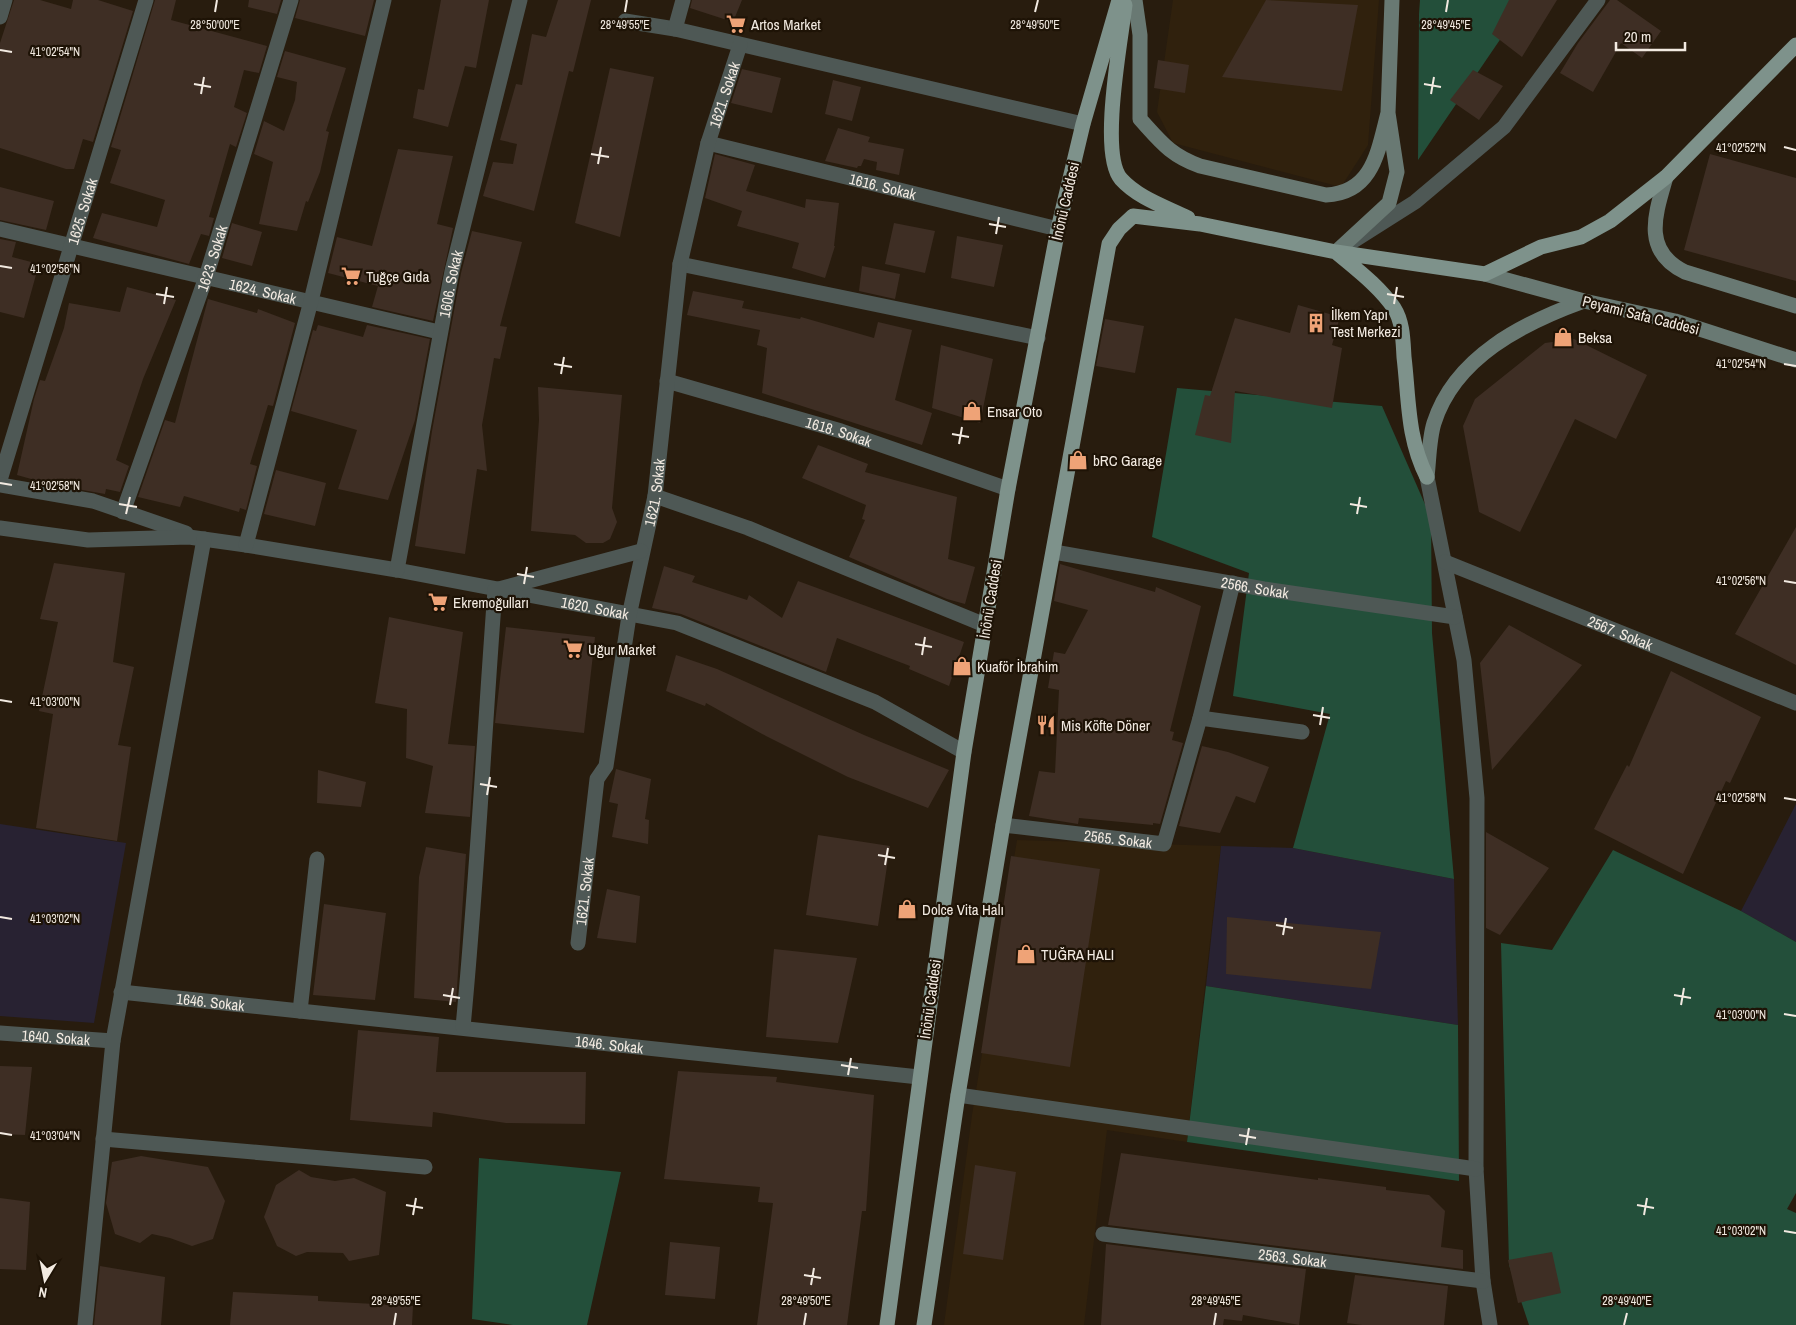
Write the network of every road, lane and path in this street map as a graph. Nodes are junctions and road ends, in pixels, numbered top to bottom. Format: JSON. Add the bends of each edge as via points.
{"nodes":[{"id":1,"x":5,"y":0,"type":"edge"},
{"id":2,"x":146,"y":0,"type":"edge"},
{"id":3,"x":291,"y":0,"type":"edge"},
{"id":4,"x":384,"y":0,"type":"edge"},
{"id":5,"x":520,"y":0,"type":"edge"},
{"id":6,"x":683,"y":0,"type":"edge"},
{"id":7,"x":1119,"y":0,"type":"edge"},
{"id":8,"x":1126,"y":0,"type":"edge"},
{"id":9,"x":1136,"y":0,"type":"edge"},
{"id":10,"x":1392,"y":0,"type":"edge"},
{"id":11,"x":1598,"y":0,"type":"edge"},
{"id":12,"x":0,"y":17,"type":"edge"},
{"id":13,"x":625,"y":21,"type":"dead end"},
{"id":14,"x":675,"y":29,"type":"junction"},
{"id":15,"x":740,"y":45,"type":"junction"},
{"id":16,"x":1796,"y":45,"type":"edge"},
{"id":17,"x":1388,"y":113,"type":"junction"},
{"id":18,"x":1083,"y":124,"type":"junction"},
{"id":19,"x":708,"y":143,"type":"junction"},
{"id":20,"x":1666,"y":177,"type":"junction"},
{"id":21,"x":1200,"y":224,"type":"junction"},
{"id":22,"x":0,"y":229,"type":"edge"},
{"id":23,"x":1058,"y":229,"type":"junction"},
{"id":24,"x":72,"y":245,"type":"junction"},
{"id":25,"x":1336,"y":252,"type":"junction"},
{"id":26,"x":680,"y":264,"type":"junction"},
{"id":27,"x":1485,"y":274,"type":"junction"},
{"id":28,"x":206,"y":277,"type":"junction"},
{"id":29,"x":311,"y":301,"type":"junction"},
{"id":30,"x":1584,"y":301,"type":"junction"},
{"id":31,"x":1796,"y":306,"type":"edge"},
{"id":32,"x":439,"y":332,"type":"junction"},
{"id":33,"x":1038,"y":338,"type":"junction"},
{"id":34,"x":1796,"y":360,"type":"edge"},
{"id":35,"x":667,"y":381,"type":"junction"},
{"id":36,"x":1427,"y":477,"type":"junction"},
{"id":37,"x":0,"y":480,"type":"edge"},
{"id":38,"x":0,"y":485,"type":"edge"},
{"id":39,"x":1008,"y":489,"type":"junction"},
{"id":40,"x":655,"y":496,"type":"junction"},
{"id":41,"x":123,"y":512,"type":"junction"},
{"id":42,"x":0,"y":528,"type":"edge"},
{"id":43,"x":204,"y":539,"type":"junction"},
{"id":44,"x":246,"y":544,"type":"junction"},
{"id":45,"x":641,"y":551,"type":"junction"},
{"id":46,"x":1054,"y":552,"type":"junction"},
{"id":47,"x":1444,"y":562,"type":"junction"},
{"id":48,"x":397,"y":570,"type":"junction"},
{"id":49,"x":1233,"y":583,"type":"junction"},
{"id":50,"x":495,"y":590,"type":"junction"},
{"id":51,"x":629,"y":616,"type":"junction"},
{"id":52,"x":1455,"y":617,"type":"junction"},
{"id":53,"x":985,"y":625,"type":"junction"},
{"id":54,"x":1796,"y":703,"type":"edge"},
{"id":55,"x":1200,"y":718,"type":"junction"},
{"id":56,"x":1302,"y":732,"type":"dead end"},
{"id":57,"x":964,"y":752,"type":"junction"},
{"id":58,"x":1003,"y":825,"type":"junction"},
{"id":59,"x":317,"y":860,"type":"dead end"},
{"id":60,"x":578,"y":943,"type":"dead end"},
{"id":61,"x":122,"y":992,"type":"junction"},
{"id":62,"x":300,"y":1011,"type":"junction"},
{"id":63,"x":463,"y":1027,"type":"junction"},
{"id":64,"x":0,"y":1032,"type":"edge"},
{"id":65,"x":113,"y":1041,"type":"junction"},
{"id":66,"x":919,"y":1077,"type":"junction"},
{"id":67,"x":958,"y":1095,"type":"junction"},
{"id":68,"x":103,"y":1139,"type":"junction"},
{"id":69,"x":425,"y":1167,"type":"dead end"},
{"id":70,"x":1476,"y":1170,"type":"junction"},
{"id":71,"x":1102,"y":1234,"type":"dead end"},
{"id":72,"x":1483,"y":1281,"type":"junction"},
{"id":73,"x":85,"y":1325,"type":"edge"},
{"id":74,"x":887,"y":1325,"type":"edge"},
{"id":75,"x":924,"y":1325,"type":"edge"},
{"id":76,"x":1490,"y":1325,"type":"edge"}],
"edges":[{"from":1,"to":12,"type":"street"},
{"from":2,"to":24,"type":"street","name":"1625. Sokak"},
{"from":3,"to":28,"type":"street","name":"1623. Sokak"},
{"from":4,"to":29,"type":"street"},
{"from":5,"to":32,"type":"street","name":"1606. Sokak"},
{"from":6,"to":14,"type":"street"},
{"from":7,"to":18,"type":"main road","name":"İnönü Caddesi"},
{"from":8,"to":21,"type":"main road","via":[[1112,116],[1112,159],[1120,179],[1141,195]]},
{"from":9,"to":17,"type":"main road","via":[[1140,35],[1140,119],[1171,153],[1184,160],[1326,195],[1340,194],[1363,180],[1370,170]]},
{"from":10,"to":17,"type":"main road"},
{"from":11,"to":25,"type":"street","via":[[1504,127],[1415,202]]},
{"from":13,"to":14,"type":"street"},
{"from":14,"to":15,"type":"street"},
{"from":15,"to":18,"type":"street"},
{"from":15,"to":19,"type":"street","name":"1621. Sokak"},
{"from":16,"to":20,"type":"main road"},
{"from":17,"to":25,"type":"main road","via":[[1397,172],[1389,203]]},
{"from":18,"to":23,"type":"main road","name":"İnönü Caddesi"},
{"from":19,"to":23,"type":"street","name":"1616. Sokak"},
{"from":19,"to":26,"type":"street","name":"1621. Sokak"},
{"from":20,"to":27,"type":"main road","via":[[1595,231],[1541,248]]},
{"from":20,"to":31,"type":"main road","via":[[1655,216],[1660,251],[1670,265]]},
{"from":21,"to":25,"type":"main road","name":"Peyami Safa Caddesi"},
{"from":21,"to":46,"type":"main road","via":[[1134,216],[1119,229],[1109,244],[1070,448]]},
{"from":22,"to":24,"type":"street","name":"1624. Sokak"},
{"from":23,"to":33,"type":"main road","name":"İnönü Caddesi"},
{"from":24,"to":28,"type":"street","name":"1624. Sokak"},
{"from":24,"to":37,"type":"street","name":"1625. Sokak"},
{"from":25,"to":27,"type":"main road","name":"Peyami Safa Caddesi"},
{"from":25,"to":36,"type":"main road","via":[[1378,288],[1395,310],[1401,328],[1416,456]]},
{"from":26,"to":33,"type":"street"},
{"from":26,"to":35,"type":"street","name":"1621. Sokak"},
{"from":27,"to":30,"type":"main road","name":"Peyami Safa Caddesi"},
{"from":28,"to":29,"type":"street","name":"1624. Sokak"},
{"from":28,"to":41,"type":"street","name":"1623. Sokak"},
{"from":29,"to":32,"type":"street","name":"1624. Sokak"},
{"from":29,"to":44,"type":"street"},
{"from":30,"to":34,"type":"main road","name":"Peyami Safa Caddesi","via":[[1676,321]]},
{"from":30,"to":36,"type":"main road","via":[[1563,308],[1494,344],[1460,375],[1433,424]]},
{"from":32,"to":48,"type":"street","name":"1606. Sokak"},
{"from":33,"to":39,"type":"main road","name":"İnönü Caddesi"},
{"from":35,"to":39,"type":"street","name":"1618. Sokak","via":[[841,431]]},
{"from":35,"to":40,"type":"street","name":"1621. Sokak"},
{"from":36,"to":47,"type":"street"},
{"from":38,"to":41,"type":"street","via":[[93,501]]},
{"from":39,"to":53,"type":"main road","name":"İnönü Caddesi"},
{"from":40,"to":45,"type":"street","name":"1621. Sokak"},
{"from":40,"to":53,"type":"street","via":[[748,528]]},
{"from":41,"to":43,"type":"street"},
{"from":42,"to":43,"type":"street","via":[[88,540]]},
{"from":43,"to":44,"type":"street","name":"1620. Sokak"},
{"from":43,"to":61,"type":"street"},
{"from":44,"to":48,"type":"street","name":"1620. Sokak"},
{"from":45,"to":50,"type":"street"},
{"from":45,"to":51,"type":"street","name":"1621. Sokak"},
{"from":46,"to":49,"type":"street","name":"2566. Sokak"},
{"from":46,"to":58,"type":"main road"},
{"from":47,"to":52,"type":"street"},
{"from":47,"to":54,"type":"street","name":"2567. Sokak"},
{"from":48,"to":50,"type":"street","name":"1620. Sokak"},
{"from":49,"to":52,"type":"street","name":"2566. Sokak"},
{"from":49,"to":55,"type":"street","name":"2565. Sokak"},
{"from":50,"to":51,"type":"street","name":"1620. Sokak"},
{"from":50,"to":63,"type":"street","via":[[476,842],[475,900]]},
{"from":51,"to":57,"type":"street","name":"1620. Sokak","via":[[677,623],[876,702]]},
{"from":51,"to":60,"type":"street","name":"1621. Sokak","via":[[606,766],[597,779]]},
{"from":52,"to":70,"type":"street","via":[[1464,660],[1477,798]]},
{"from":53,"to":57,"type":"main road","name":"İnönü Caddesi"},
{"from":55,"to":56,"type":"street"},
{"from":55,"to":58,"type":"street","name":"2565. Sokak","via":[[1164,844]]},
{"from":57,"to":66,"type":"main road","name":"İnönü Caddesi"},
{"from":58,"to":67,"type":"main road"},
{"from":59,"to":62,"type":"street"},
{"from":61,"to":62,"type":"street","name":"1646. Sokak"},
{"from":61,"to":65,"type":"street"},
{"from":62,"to":63,"type":"street","name":"1646. Sokak"},
{"from":63,"to":66,"type":"street","name":"1646. Sokak"},
{"from":64,"to":65,"type":"street","name":"1640. Sokak"},
{"from":65,"to":68,"type":"street"},
{"from":66,"to":74,"type":"main road","name":"İnönü Caddesi"},
{"from":67,"to":70,"type":"street"},
{"from":67,"to":75,"type":"main road"},
{"from":68,"to":69,"type":"street"},
{"from":68,"to":73,"type":"street"},
{"from":70,"to":72,"type":"street"},
{"from":71,"to":72,"type":"street","name":"2563. Sokak"},
{"from":72,"to":76,"type":"street"}]}
